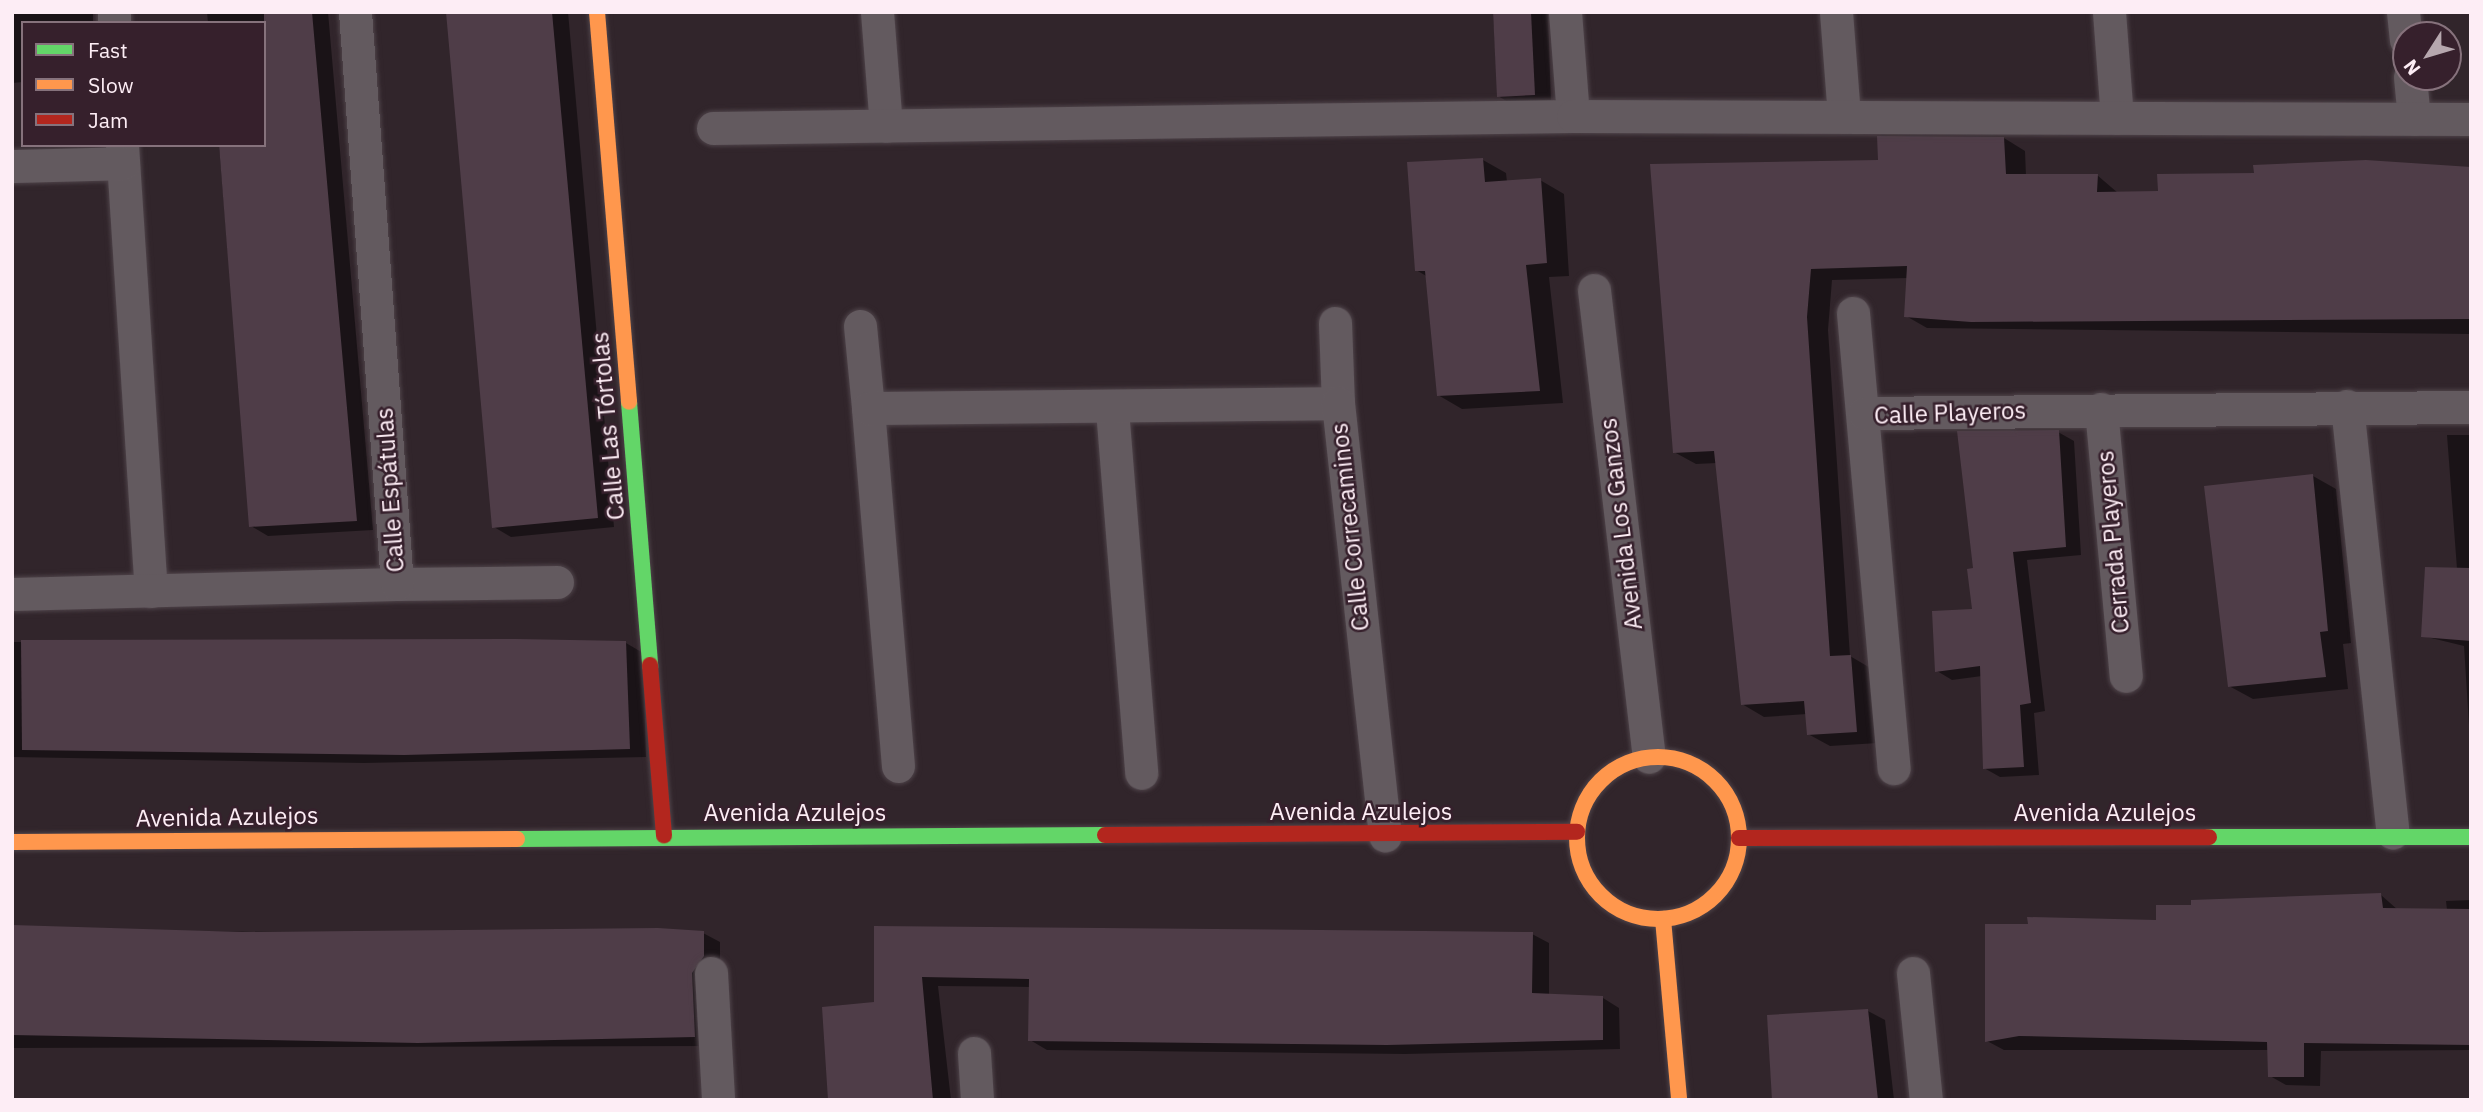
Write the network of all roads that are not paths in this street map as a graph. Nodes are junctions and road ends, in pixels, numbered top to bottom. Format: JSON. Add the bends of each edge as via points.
{"nodes":[{"id":1,"x":355,"y":12,"type":"edge"},
{"id":2,"x":597,"y":12,"type":"edge"},
{"id":3,"x":877,"y":12,"type":"edge"},
{"id":4,"x":1565,"y":12,"type":"edge"},
{"id":5,"x":1836,"y":12,"type":"edge"},
{"id":6,"x":2109,"y":12,"type":"edge"},
{"id":7,"x":2411,"y":91,"type":"edge"},
{"id":8,"x":1573,"y":116,"type":"junction"},
{"id":9,"x":1844,"y":117,"type":"junction"},
{"id":10,"x":2117,"y":118,"type":"junction"},
{"id":11,"x":2414,"y":119,"type":"junction"},
{"id":12,"x":2471,"y":119,"type":"edge"},
{"id":13,"x":886,"y":126,"type":"junction"},
{"id":14,"x":713,"y":128,"type":"dead end"},
{"id":15,"x":123,"y":154,"type":"edge"},
{"id":16,"x":12,"y":166,"type":"edge"},
{"id":17,"x":1594,"y":290,"type":"dead end"},
{"id":18,"x":1853,"y":313,"type":"dead end"},
{"id":19,"x":1335,"y":323,"type":"dead end"},
{"id":20,"x":860,"y":326,"type":"dead end"},
{"id":21,"x":1338,"y":402,"type":"junction"},
{"id":22,"x":2347,"y":406,"type":"junction"},
{"id":23,"x":2471,"y":407,"type":"edge"},
{"id":24,"x":868,"y":408,"type":"junction"},
{"id":25,"x":1112,"y":409,"type":"junction"},
{"id":26,"x":2101,"y":409,"type":"junction"},
{"id":27,"x":1864,"y":413,"type":"junction"},
{"id":28,"x":557,"y":582,"type":"dead end"},
{"id":29,"x":397,"y":584,"type":"junction"},
{"id":30,"x":151,"y":591,"type":"junction"},
{"id":31,"x":12,"y":594,"type":"edge"},
{"id":32,"x":2126,"y":676,"type":"dead end"},
{"id":33,"x":1649,"y":757,"type":"junction"},
{"id":34,"x":898,"y":765,"type":"dead end"},
{"id":35,"x":1894,"y":768,"type":"dead end"},
{"id":36,"x":1141,"y":773,"type":"dead end"},
{"id":37,"x":1577,"y":832,"type":"junction"},
{"id":38,"x":2393,"y":833,"type":"junction"},
{"id":39,"x":664,"y":835,"type":"junction"},
{"id":40,"x":1385,"y":835,"type":"junction"},
{"id":41,"x":2471,"y":837,"type":"edge"},
{"id":42,"x":1739,"y":838,"type":"junction"},
{"id":43,"x":12,"y":842,"type":"edge"},
{"id":44,"x":1663,"y":919,"type":"junction"},
{"id":45,"x":711,"y":973,"type":"dead end"},
{"id":46,"x":1913,"y":973,"type":"dead end"},
{"id":47,"x":974,"y":1053,"type":"dead end"},
{"id":48,"x":711,"y":1099,"type":"edge"},
{"id":49,"x":977,"y":1100,"type":"edge"},
{"id":50,"x":1679,"y":1100,"type":"edge"},
{"id":51,"x":1926,"y":1100,"type":"edge"}],
"edges":[{"from":1,"to":29,"type":"street","name":"Calle Espátulas"},
{"from":2,"to":39,"type":"main road","name":"Calle Las Tórtolas"},
{"from":3,"to":13,"type":"street"},
{"from":4,"to":8,"type":"street"},
{"from":5,"to":9,"type":"street"},
{"from":6,"to":10,"type":"street"},
{"from":7,"to":11,"type":"street"},
{"from":8,"to":9,"type":"street"},
{"from":8,"to":13,"type":"street"},
{"from":9,"to":10,"type":"street"},
{"from":10,"to":11,"type":"street"},
{"from":11,"to":12,"type":"street"},
{"from":13,"to":14,"type":"street"},
{"from":15,"to":16,"type":"street"},
{"from":15,"to":30,"type":"street"},
{"from":17,"to":33,"type":"street","name":"Avenida Los Ganzos"},
{"from":18,"to":27,"type":"street"},
{"from":19,"to":21,"type":"street"},
{"from":20,"to":24,"type":"street"},
{"from":21,"to":25,"type":"street","name":"Calle Correcaminos"},
{"from":21,"to":40,"type":"street","name":"Calle Correcaminos"},
{"from":22,"to":23,"type":"street","name":"Calle Playeros"},
{"from":22,"to":26,"type":"street","name":"Calle Playeros"},
{"from":22,"to":38,"type":"street"},
{"from":24,"to":25,"type":"street","name":"Calle Correcaminos"},
{"from":24,"to":34,"type":"street"},
{"from":25,"to":36,"type":"street"},
{"from":26,"to":27,"type":"street","name":"Calle Playeros"},
{"from":26,"to":32,"type":"street","name":"Cerrada Playeros"},
{"from":27,"to":35,"type":"street","name":"Calle Playeros"},
{"from":28,"to":29,"type":"street"},
{"from":29,"to":30,"type":"street","name":"Calle Espátulas"},
{"from":30,"to":31,"type":"street","name":"Calle Espátulas"},
{"from":33,"to":37,"type":"main road","via":[[1627,763],[1592,790]]},
{"from":33,"to":42,"type":"main road","via":[[1701,769],[1735,811]]},
{"from":37,"to":40,"type":"main road","name":"Avenida Azulejos"},
{"from":37,"to":44,"type":"main road","via":[[1578,855],[1600,895],[1619,909]]},
{"from":38,"to":41,"type":"main road","name":"Avenida Azulejos"},
{"from":38,"to":42,"type":"main road","name":"Avenida Azulejos"},
{"from":39,"to":40,"type":"main road","name":"Avenida Azulejos"},
{"from":39,"to":43,"type":"main road","name":"Avenida Azulejos"},
{"from":42,"to":44,"type":"main road","via":[[1726,885],[1698,909]]},
{"from":44,"to":50,"type":"main road"},
{"from":45,"to":48,"type":"street"},
{"from":46,"to":51,"type":"street"},
{"from":47,"to":49,"type":"street"}]}
